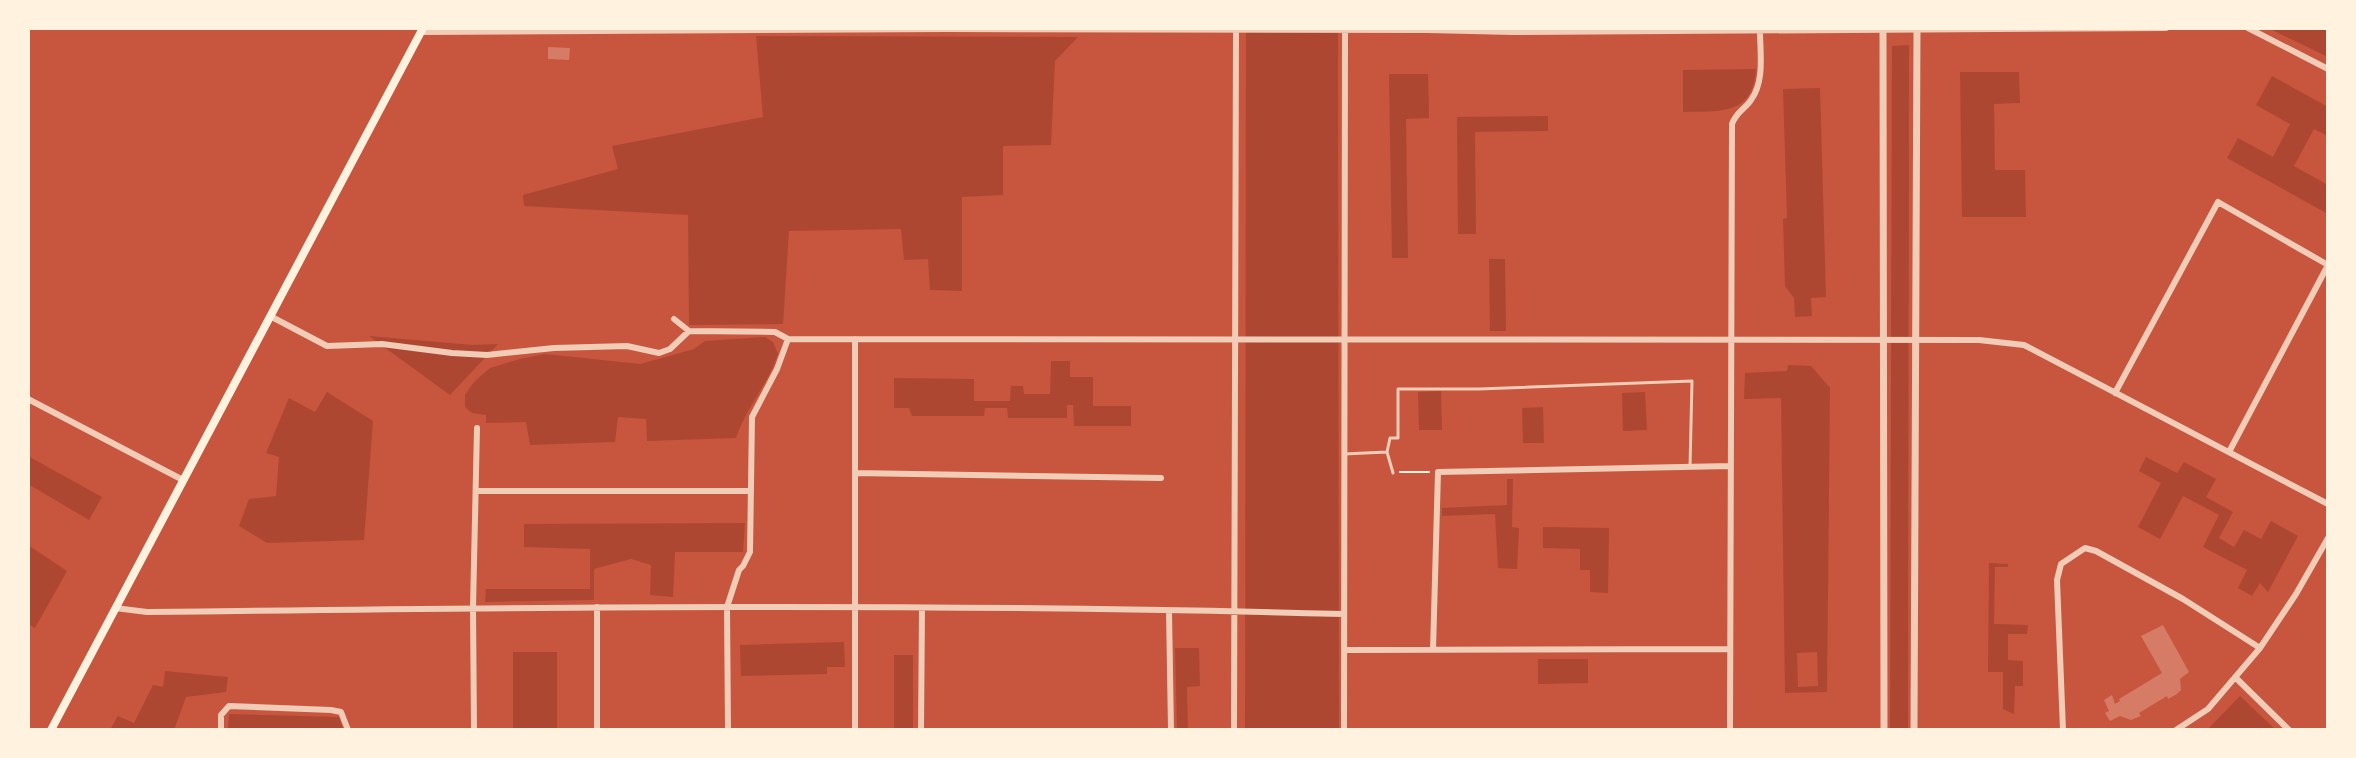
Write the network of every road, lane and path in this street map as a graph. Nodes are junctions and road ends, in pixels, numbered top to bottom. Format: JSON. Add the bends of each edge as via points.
{"nodes":[{"id":1,"x":2166,"y":28,"type":"edge"},
{"id":2,"x":2248,"y":28,"type":"edge"},
{"id":3,"x":1236,"y":29,"type":"edge"},
{"id":4,"x":1345,"y":29,"type":"edge"},
{"id":5,"x":1851,"y":29,"type":"edge"},
{"id":6,"x":1883,"y":29,"type":"edge"},
{"id":7,"x":1917,"y":29,"type":"edge"},
{"id":8,"x":1947,"y":29,"type":"edge"},
{"id":9,"x":422,"y":30,"type":"edge"},
{"id":10,"x":1899,"y":30,"type":"edge"},
{"id":11,"x":1760,"y":31,"type":"junction"},
{"id":12,"x":2328,"y":69,"type":"edge"},
{"id":13,"x":2328,"y":265,"type":"edge"},
{"id":14,"x":270,"y":316,"type":"junction"},
{"id":15,"x":674,"y":319,"type":"dead end"},
{"id":16,"x":689,"y":331,"type":"junction"},
{"id":17,"x":1235,"y":338,"type":"junction"},
{"id":18,"x":788,"y":339,"type":"junction"},
{"id":19,"x":855,"y":339,"type":"junction"},
{"id":20,"x":1344,"y":339,"type":"junction"},
{"id":21,"x":1730,"y":340,"type":"junction"},
{"id":22,"x":1884,"y":340,"type":"junction"},
{"id":23,"x":1916,"y":340,"type":"junction"},
{"id":24,"x":2115,"y":393,"type":"junction"},
{"id":25,"x":28,"y":399,"type":"edge"},
{"id":26,"x":477,"y":428,"type":"dead end"},
{"id":27,"x":1387,"y":452,"type":"junction"},
{"id":28,"x":2229,"y":452,"type":"junction"},
{"id":29,"x":1344,"y":454,"type":"junction"},
{"id":30,"x":1730,"y":466,"type":"junction"},
{"id":31,"x":1690,"y":467,"type":"junction"},
{"id":32,"x":1438,"y":472,"type":"junction"},
{"id":33,"x":855,"y":473,"type":"junction"},
{"id":34,"x":1393,"y":473,"type":"joint"},
{"id":35,"x":1161,"y":478,"type":"dead end"},
{"id":36,"x":183,"y":480,"type":"junction"},
{"id":37,"x":477,"y":491,"type":"junction"},
{"id":38,"x":750,"y":491,"type":"junction"},
{"id":39,"x":2328,"y":504,"type":"edge"},
{"id":40,"x":2328,"y":538,"type":"edge"},
{"id":41,"x":597,"y":607,"type":"junction"},
{"id":42,"x":727,"y":607,"type":"junction"},
{"id":43,"x":855,"y":607,"type":"junction"},
{"id":44,"x":115,"y":608,"type":"junction"},
{"id":45,"x":473,"y":608,"type":"junction"},
{"id":46,"x":922,"y":608,"type":"junction"},
{"id":47,"x":1169,"y":611,"type":"junction"},
{"id":48,"x":1235,"y":612,"type":"junction"},
{"id":49,"x":1344,"y":614,"type":"junction"},
{"id":50,"x":2260,"y":648,"type":"junction"},
{"id":51,"x":1730,"y":649,"type":"junction"},
{"id":52,"x":1344,"y":650,"type":"junction"},
{"id":53,"x":1433,"y":650,"type":"junction"},
{"id":54,"x":2235,"y":677,"type":"junction"},
{"id":55,"x":51,"y":730,"type":"edge"},
{"id":56,"x":221,"y":730,"type":"edge"},
{"id":57,"x":348,"y":730,"type":"edge"},
{"id":58,"x":474,"y":730,"type":"edge"},
{"id":59,"x":597,"y":730,"type":"edge"},
{"id":60,"x":728,"y":730,"type":"edge"},
{"id":61,"x":855,"y":730,"type":"edge"},
{"id":62,"x":921,"y":730,"type":"edge"},
{"id":63,"x":1171,"y":730,"type":"edge"},
{"id":64,"x":1234,"y":730,"type":"edge"},
{"id":65,"x":1344,"y":730,"type":"edge"},
{"id":66,"x":1730,"y":730,"type":"edge"},
{"id":67,"x":1884,"y":730,"type":"edge"},
{"id":68,"x":1914,"y":730,"type":"edge"},
{"id":69,"x":2063,"y":730,"type":"edge"},
{"id":70,"x":2176,"y":730,"type":"edge"},
{"id":71,"x":2289,"y":730,"type":"edge"}],
"edges":[{"from":1,"to":8,"type":"street"},
{"from":2,"to":12,"type":"street"},
{"from":3,"to":4,"type":"street"},
{"from":3,"to":9,"type":"street"},
{"from":3,"to":17,"type":"street"},
{"from":4,"to":11,"type":"street"},
{"from":4,"to":20,"type":"street"},
{"from":5,"to":6,"type":"street"},
{"from":5,"to":11,"type":"street"},
{"from":6,"to":10,"type":"street"},
{"from":6,"to":22,"type":"street"},
{"from":7,"to":8,"type":"street"},
{"from":7,"to":10,"type":"street"},
{"from":7,"to":23,"type":"street"},
{"from":9,"to":14,"type":"main road"},
{"from":11,"to":21,"type":"street","via":[[1758,86],[1732,124]]},
{"from":13,"to":24,"type":"street","via":[[2218,202]]},
{"from":13,"to":28,"type":"street"},
{"from":14,"to":16,"type":"street","via":[[327,346],[382,344],[487,355],[627,346],[659,353]]},
{"from":14,"to":36,"type":"main road"},
{"from":15,"to":16,"type":"street"},
{"from":16,"to":18,"type":"street","via":[[775,332]]},
{"from":17,"to":19,"type":"street"},
{"from":17,"to":20,"type":"street"},
{"from":17,"to":48,"type":"street"},
{"from":18,"to":19,"type":"street"},
{"from":18,"to":38,"type":"street","via":[[752,417]]},
{"from":19,"to":33,"type":"street"},
{"from":20,"to":21,"type":"street"},
{"from":20,"to":29,"type":"street"},
{"from":21,"to":22,"type":"street"},
{"from":21,"to":30,"type":"street"},
{"from":22,"to":23,"type":"street"},
{"from":22,"to":67,"type":"street"},
{"from":23,"to":24,"type":"street","via":[[2024,345]]},
{"from":23,"to":68,"type":"street"},
{"from":24,"to":28,"type":"street"},
{"from":25,"to":36,"type":"street"},
{"from":26,"to":37,"type":"street"},
{"from":27,"to":29,"type":"lane"},
{"from":27,"to":31,"type":"lane","via":[[1390,438],[1398,438],[1398,389],[1692,381]]},
{"from":27,"to":34,"type":"lane"},
{"from":28,"to":39,"type":"street"},
{"from":29,"to":49,"type":"street"},
{"from":30,"to":31,"type":"street"},
{"from":30,"to":51,"type":"street"},
{"from":31,"to":32,"type":"street"},
{"from":32,"to":34,"type":"path"},
{"from":32,"to":53,"type":"street"},
{"from":33,"to":35,"type":"street"},
{"from":33,"to":43,"type":"street"},
{"from":36,"to":44,"type":"main road"},
{"from":37,"to":38,"type":"street"},
{"from":37,"to":45,"type":"street"},
{"from":38,"to":42,"type":"street","via":[[750,552]]},
{"from":40,"to":50,"type":"street"},
{"from":41,"to":42,"type":"street"},
{"from":41,"to":45,"type":"street"},
{"from":41,"to":59,"type":"street"},
{"from":42,"to":43,"type":"street"},
{"from":42,"to":60,"type":"street"},
{"from":43,"to":46,"type":"street"},
{"from":43,"to":61,"type":"street"},
{"from":44,"to":45,"type":"street"},
{"from":44,"to":55,"type":"main road"},
{"from":45,"to":58,"type":"street"},
{"from":46,"to":47,"type":"street"},
{"from":46,"to":62,"type":"street"},
{"from":47,"to":48,"type":"street"},
{"from":47,"to":63,"type":"street"},
{"from":48,"to":49,"type":"street"},
{"from":48,"to":64,"type":"street"},
{"from":49,"to":52,"type":"street"},
{"from":50,"to":54,"type":"street"},
{"from":50,"to":69,"type":"street","via":[[2183,599],[2085,548],[2061,564],[2057,580]]},
{"from":51,"to":53,"type":"street"},
{"from":51,"to":66,"type":"street"},
{"from":52,"to":53,"type":"street"},
{"from":52,"to":65,"type":"street"},
{"from":54,"to":70,"type":"street","via":[[2208,709]]},
{"from":54,"to":71,"type":"street"},
{"from":56,"to":57,"type":"street","via":[[221,715],[229,706],[341,712]]}]}
